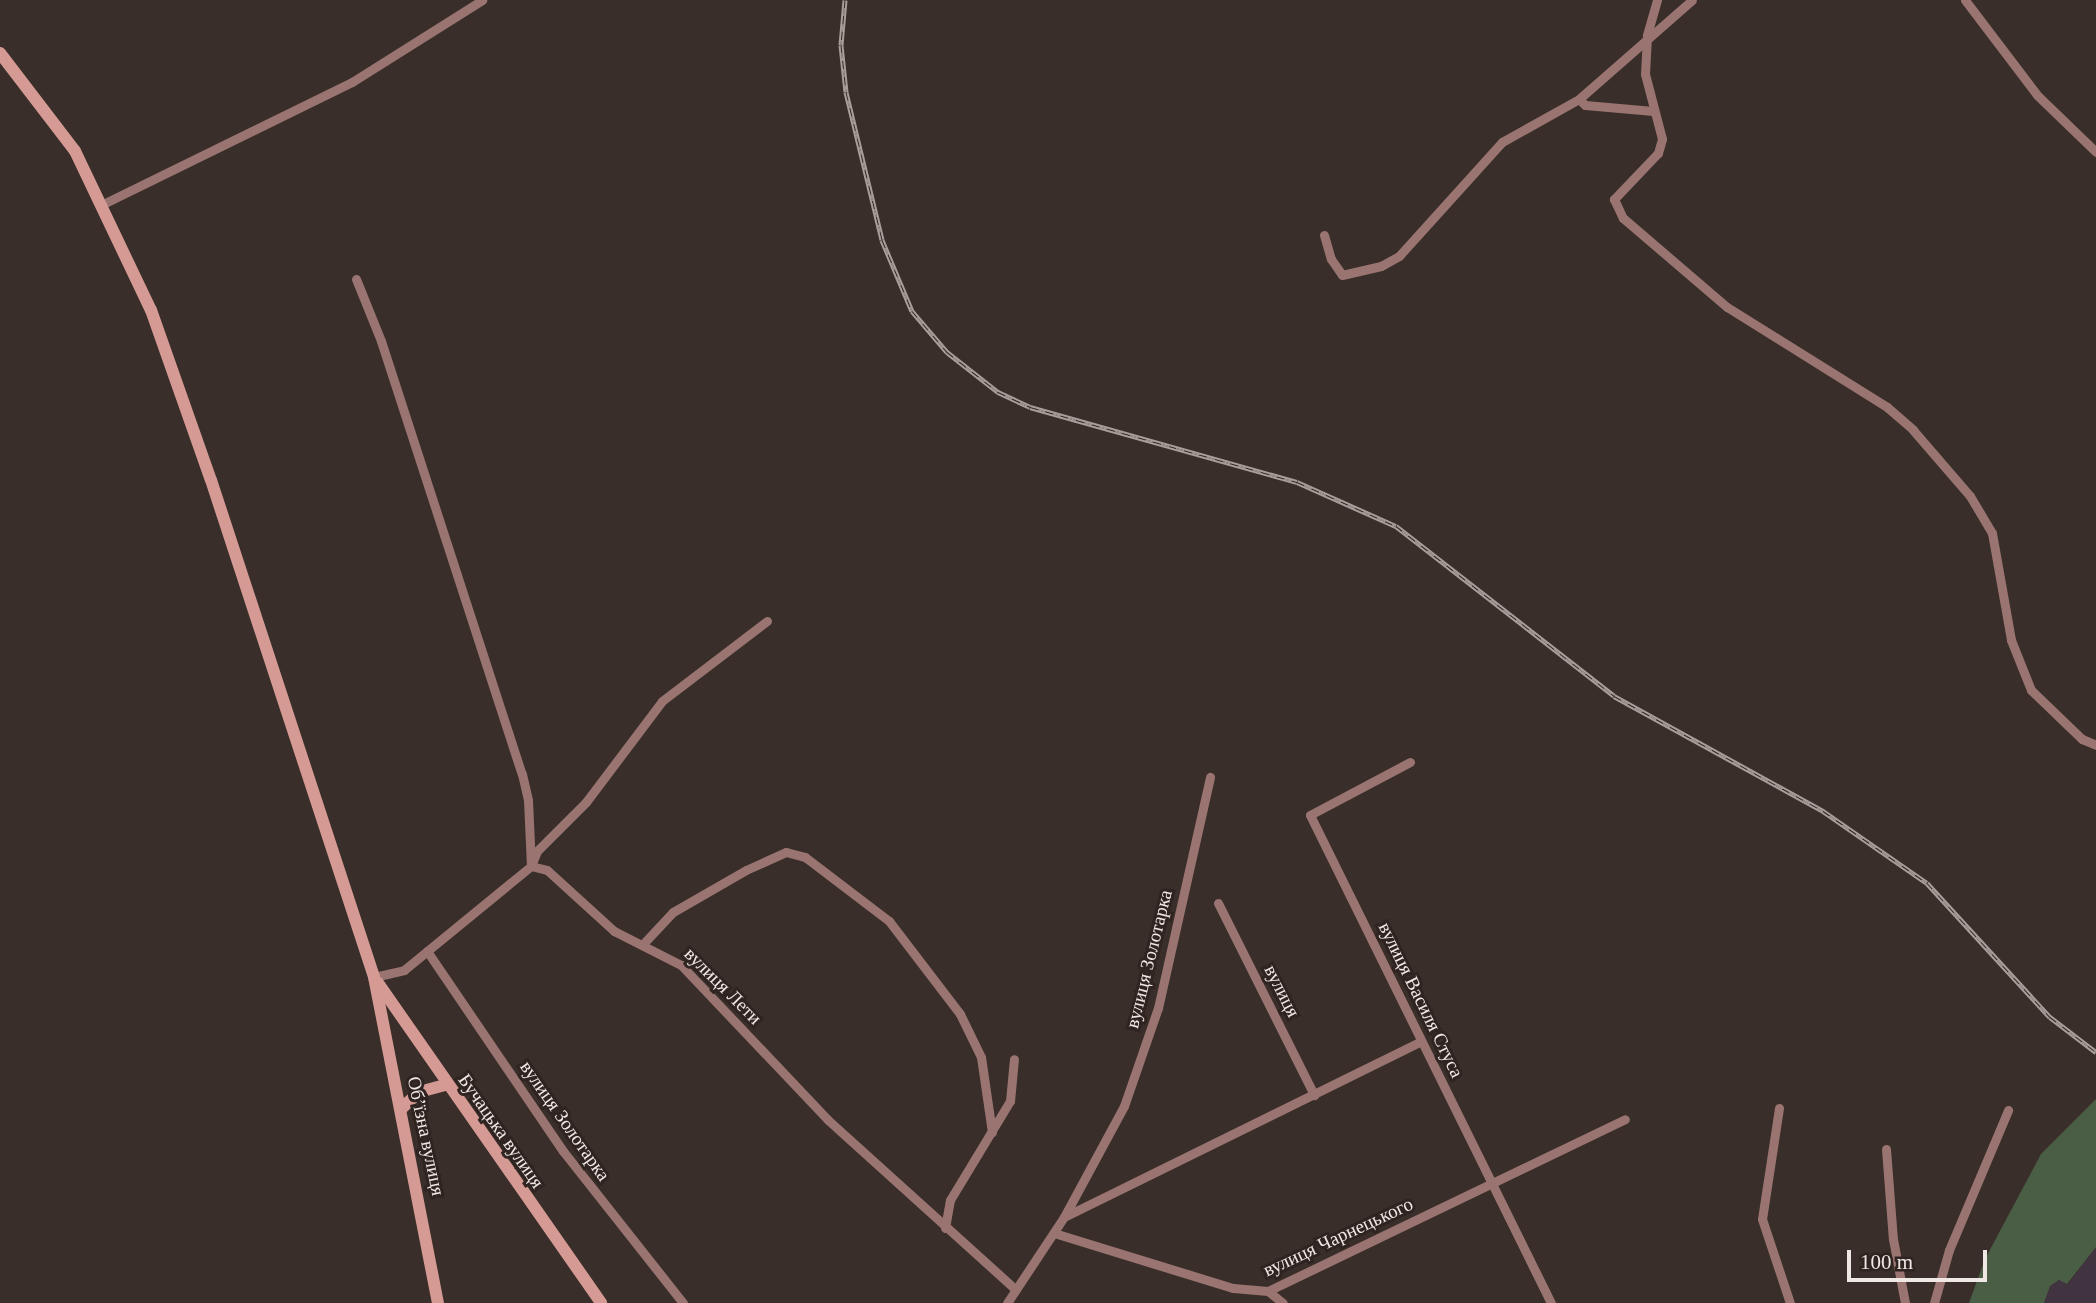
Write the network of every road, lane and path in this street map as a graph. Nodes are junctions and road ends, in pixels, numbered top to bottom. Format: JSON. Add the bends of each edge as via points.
{"nodes":[{"id":1,"x":482,"y":0,"type":"edge"},
{"id":2,"x":1657,"y":0,"type":"edge"},
{"id":3,"x":1692,"y":0,"type":"edge"},
{"id":4,"x":1965,"y":0,"type":"edge"},
{"id":5,"x":1647,"y":41,"type":"junction"},
{"id":6,"x":0,"y":53,"type":"edge"},
{"id":7,"x":1579,"y":99,"type":"junction"},
{"id":8,"x":1653,"y":111,"type":"junction"},
{"id":9,"x":2096,"y":152,"type":"edge"},
{"id":10,"x":101,"y":205,"type":"junction"},
{"id":11,"x":1324,"y":236,"type":"dead end"},
{"id":12,"x":356,"y":279,"type":"dead end"},
{"id":13,"x":767,"y":621,"type":"dead end"},
{"id":14,"x":2096,"y":745,"type":"edge"},
{"id":15,"x":1410,"y":762,"type":"dead end"},
{"id":16,"x":1210,"y":777,"type":"dead end"},
{"id":17,"x":531,"y":866,"type":"junction"},
{"id":18,"x":1218,"y":904,"type":"dead end"},
{"id":19,"x":642,"y":945,"type":"junction"},
{"id":20,"x":427,"y":951,"type":"junction"},
{"id":21,"x":374,"y":977,"type":"junction"},
{"id":22,"x":1420,"y":1042,"type":"junction"},
{"id":23,"x":1014,"y":1059,"type":"dead end"},
{"id":24,"x":445,"y":1085,"type":"junction"},
{"id":25,"x":1314,"y":1095,"type":"junction"},
{"id":26,"x":1779,"y":1108,"type":"dead end"},
{"id":27,"x":401,"y":1109,"type":"junction"},
{"id":28,"x":2008,"y":1110,"type":"dead end"},
{"id":29,"x":1625,"y":1119,"type":"dead end"},
{"id":30,"x":992,"y":1132,"type":"junction"},
{"id":31,"x":1886,"y":1149,"type":"dead end"},
{"id":32,"x":1493,"y":1183,"type":"junction"},
{"id":33,"x":1064,"y":1217,"type":"junction"},
{"id":34,"x":945,"y":1228,"type":"junction"},
{"id":35,"x":1054,"y":1234,"type":"junction"},
{"id":36,"x":1016,"y":1290,"type":"junction"},
{"id":37,"x":1268,"y":1291,"type":"junction"},
{"id":38,"x":438,"y":1303,"type":"edge"},
{"id":39,"x":601,"y":1303,"type":"edge"},
{"id":40,"x":683,"y":1303,"type":"edge"},
{"id":41,"x":1007,"y":1303,"type":"edge"},
{"id":42,"x":1283,"y":1303,"type":"edge"},
{"id":43,"x":1551,"y":1303,"type":"edge"},
{"id":44,"x":1790,"y":1303,"type":"edge"},
{"id":45,"x":1905,"y":1303,"type":"edge"},
{"id":46,"x":1934,"y":1303,"type":"edge"}],
"edges":[{"from":1,"to":10,"type":"street","via":[[352,82]]},
{"from":2,"to":5,"type":"street"},
{"from":3,"to":5,"type":"street"},
{"from":4,"to":9,"type":"street","via":[[2037,95]]},
{"from":5,"to":7,"type":"street"},
{"from":5,"to":8,"type":"street","via":[[1646,74]]},
{"from":6,"to":10,"type":"main road","via":[[75,151]]},
{"from":7,"to":8,"type":"street","via":[[1585,105]]},
{"from":7,"to":11,"type":"street","via":[[1502,142],[1398,256],[1381,266],[1342,275]]},
{"from":8,"to":14,"type":"street","via":[[1660,146],[1614,199],[1623,218],[1727,307],[1886,407],[1913,430],[1970,496],[1992,533],[2011,640],[2031,690],[2082,739]]},
{"from":10,"to":21,"type":"main road","via":[[151,310]]},
{"from":12,"to":17,"type":"street","via":[[381,341],[525,783]]},
{"from":13,"to":17,"type":"street","via":[[662,701],[586,802],[537,851]]},
{"from":15,"to":22,"type":"street","name":"вулиця Василя Стуса","via":[[1310,815]]},
{"from":16,"to":33,"type":"street","name":"вулиця Золотарка","via":[[1158,1008],[1124,1106]]},
{"from":17,"to":19,"type":"street","name":"вулиця Лети","via":[[555,875],[605,924]]},
{"from":17,"to":20,"type":"street"},
{"from":18,"to":25,"type":"street","name":"вулиця"},
{"from":19,"to":30,"type":"street","via":[[673,912],[746,870],[786,852],[800,855],[889,921],[960,1014],[981,1056]]},
{"from":19,"to":34,"type":"street","name":"вулиця Лети","via":[[681,965],[828,1120]]},
{"from":20,"to":21,"type":"street","via":[[400,972]]},
{"from":20,"to":40,"type":"street","name":"вулиця Золотарка","via":[[563,1151]]},
{"from":21,"to":24,"type":"main road","name":"Бучацька вулиця"},
{"from":21,"to":27,"type":"main road","name":"Обʼїзна вулиця"},
{"from":22,"to":25,"type":"street"},
{"from":22,"to":32,"type":"street","name":"вулиця Василя Стуса"},
{"from":23,"to":30,"type":"street","via":[[1013,1091]]},
{"from":24,"to":27,"type":"main road","via":[[419,1092]]},
{"from":24,"to":39,"type":"main road","name":"Бучацька вулиця"},
{"from":25,"to":33,"type":"street"},
{"from":26,"to":44,"type":"street","via":[[1762,1219]]},
{"from":27,"to":38,"type":"main road","name":"Обʼїзна вулиця"},
{"from":28,"to":46,"type":"street","via":[[1957,1228]]},
{"from":29,"to":32,"type":"street","name":"вулиця Чарнецького"},
{"from":30,"to":34,"type":"street","via":[[950,1200]]},
{"from":31,"to":45,"type":"street","via":[[1893,1239]]},
{"from":32,"to":37,"type":"street","name":"вулиця Чарнецького"},
{"from":32,"to":43,"type":"street","name":"вулиця Василя Стуса"},
{"from":33,"to":35,"type":"street","name":"вулиця Золотарка"},
{"from":34,"to":36,"type":"street","name":"вулиця Лети"},
{"from":35,"to":36,"type":"street","name":"вулиця Золотарка"},
{"from":35,"to":37,"type":"street","name":"вулиця Чарнецького","via":[[1233,1288]]},
{"from":36,"to":41,"type":"street","name":"вулиця Золотарка"},
{"from":37,"to":42,"type":"street"}]}
